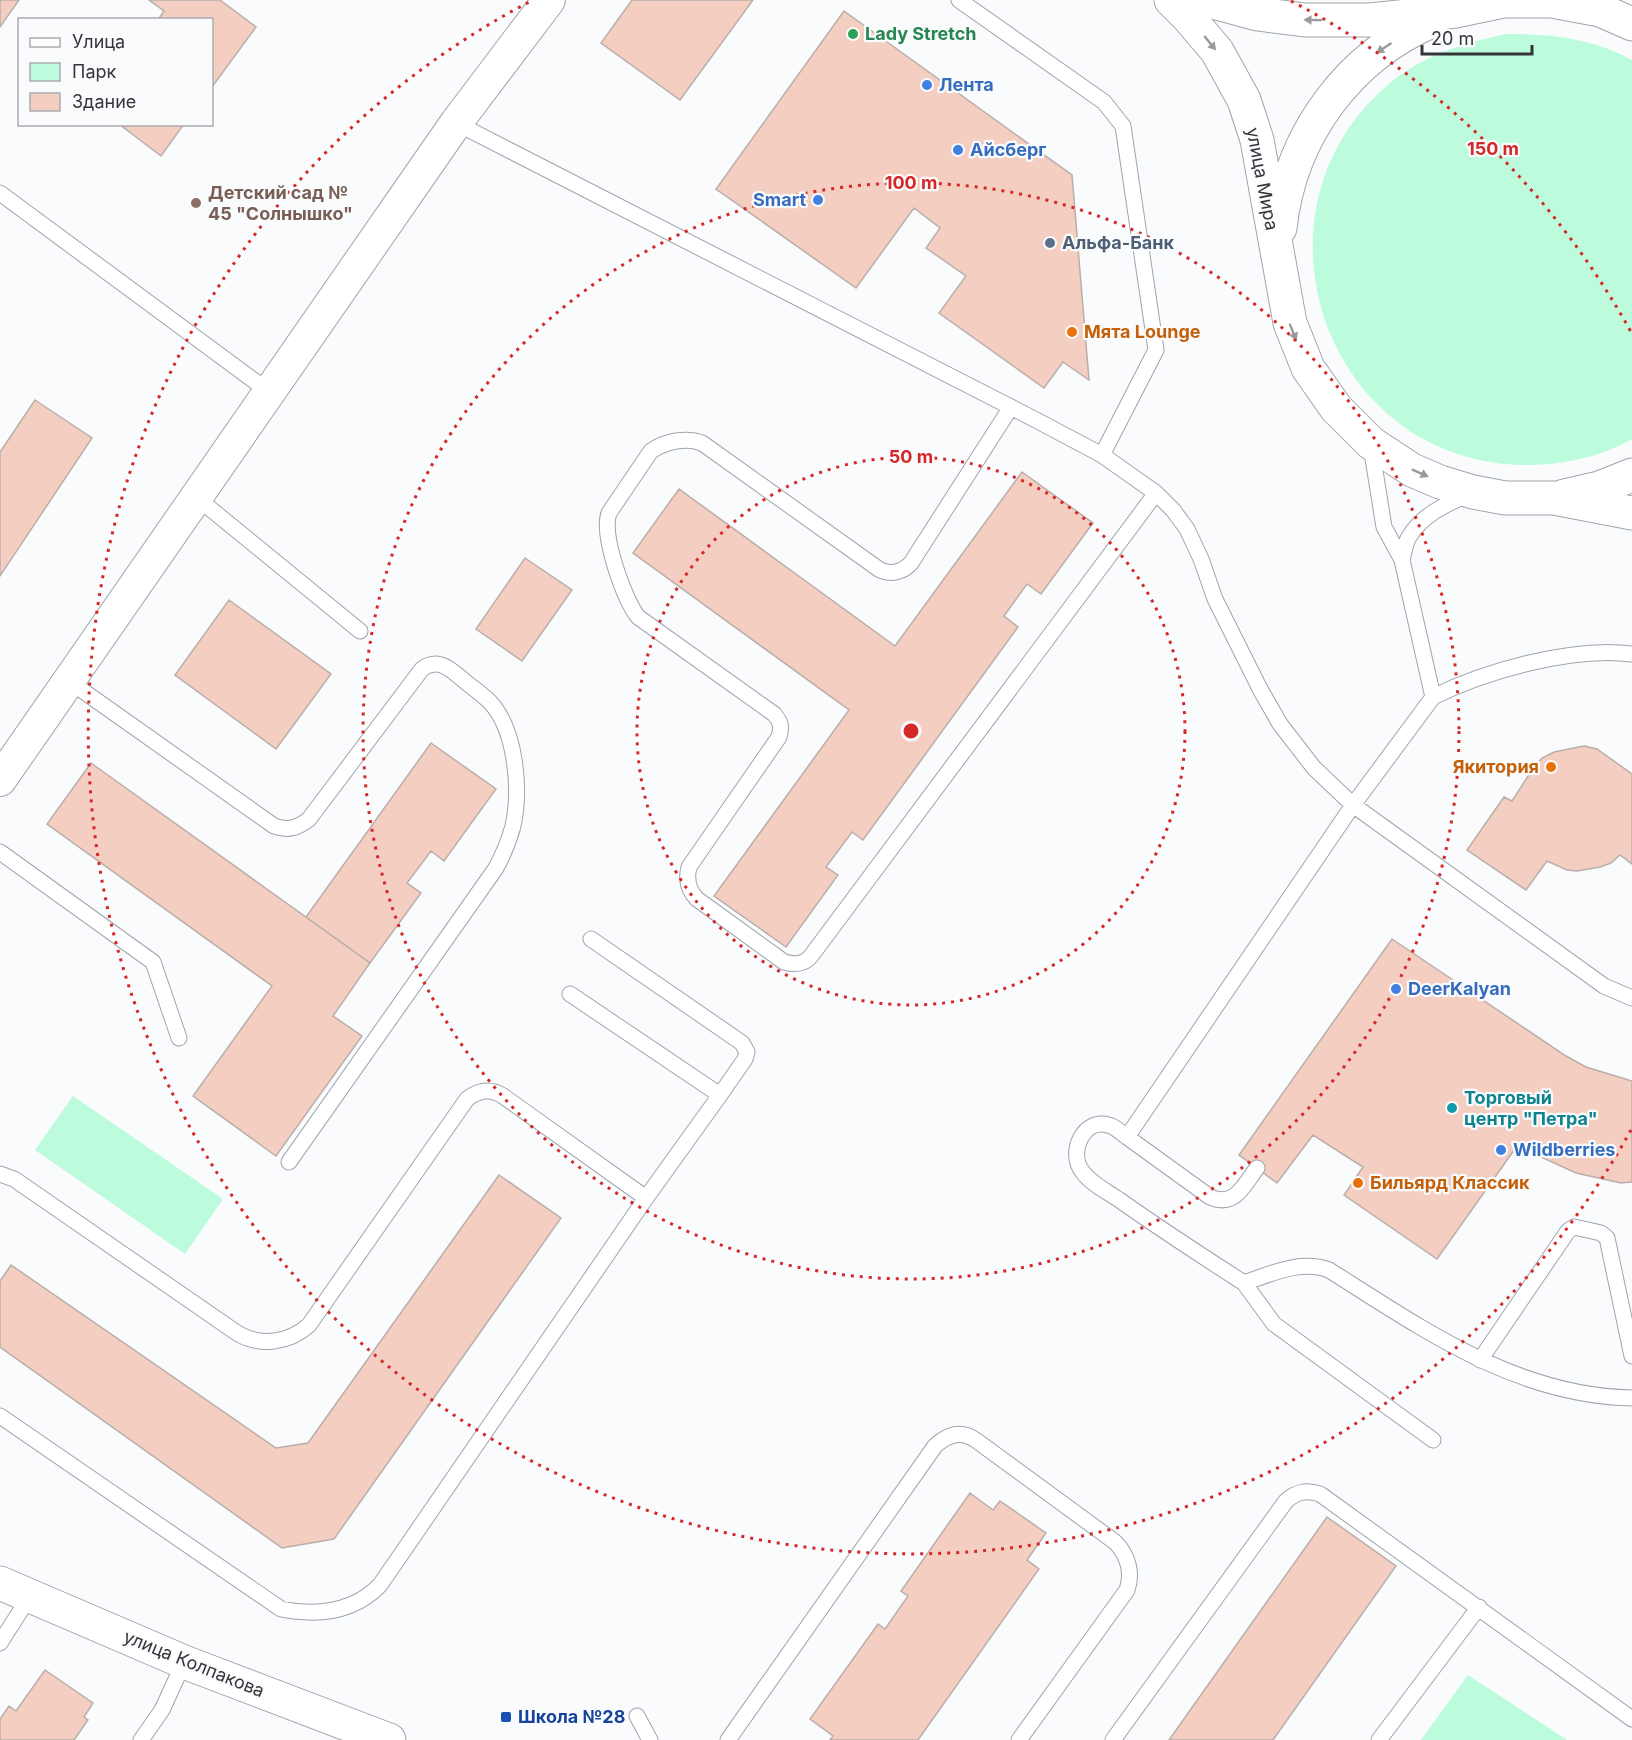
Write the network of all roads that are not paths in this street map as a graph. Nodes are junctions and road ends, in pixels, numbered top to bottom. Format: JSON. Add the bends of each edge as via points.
{"nodes":[{"id":1,"x":549,"y":0,"type":"edge"},
{"id":2,"x":959,"y":0,"type":"edge"},
{"id":3,"x":1171,"y":0,"type":"edge"},
{"id":4,"x":1206,"y":0,"type":"edge"},
{"id":5,"x":1506,"y":1,"type":"edge"},
{"id":6,"x":1455,"y":11,"type":"junction"},
{"id":7,"x":1632,"y":24,"type":"edge"},
{"id":8,"x":456,"y":123,"type":"junction"},
{"id":9,"x":0,"y":194,"type":"edge"},
{"id":10,"x":1280,"y":275,"type":"junction"},
{"id":11,"x":268,"y":391,"type":"junction"},
{"id":12,"x":1011,"y":407,"type":"junction"},
{"id":13,"x":1371,"y":443,"type":"junction"},
{"id":14,"x":1102,"y":455,"type":"junction"},
{"id":15,"x":1632,"y":475,"type":"edge"},
{"id":16,"x":1473,"y":492,"type":"junction"},
{"id":17,"x":1156,"y":493,"type":"junction"},
{"id":18,"x":195,"y":497,"type":"junction"},
{"id":19,"x":1554,"y":498,"type":"junction"},
{"id":20,"x":1632,"y":513,"type":"edge"},
{"id":21,"x":1402,"y":560,"type":"junction"},
{"id":22,"x":360,"y":631,"type":"dead end"},
{"id":23,"x":1632,"y":654,"type":"edge"},
{"id":24,"x":69,"y":681,"type":"junction"},
{"id":25,"x":1433,"y":697,"type":"junction"},
{"id":26,"x":0,"y":780,"type":"edge"},
{"id":27,"x":1353,"y":805,"type":"junction"},
{"id":28,"x":0,"y":852,"type":"edge"},
{"id":29,"x":591,"y":939,"type":"dead end"},
{"id":30,"x":570,"y":994,"type":"dead end"},
{"id":31,"x":1632,"y":998,"type":"edge"},
{"id":32,"x":179,"y":1038,"type":"dead end"},
{"id":33,"x":720,"y":1095,"type":"junction"},
{"id":34,"x":1127,"y":1137,"type":"junction"},
{"id":35,"x":289,"y":1162,"type":"dead end"},
{"id":36,"x":1257,"y":1168,"type":"dead end"},
{"id":37,"x":0,"y":1174,"type":"edge"},
{"id":38,"x":646,"y":1198,"type":"junction"},
{"id":39,"x":1244,"y":1283,"type":"junction"},
{"id":40,"x":1632,"y":1356,"type":"edge"},
{"id":41,"x":1479,"y":1360,"type":"junction"},
{"id":42,"x":1632,"y":1398,"type":"edge"},
{"id":43,"x":0,"y":1416,"type":"edge"},
{"id":44,"x":1433,"y":1440,"type":"dead end"},
{"id":45,"x":0,"y":1584,"type":"edge"},
{"id":46,"x":30,"y":1596,"type":"junction"},
{"id":47,"x":1479,"y":1607,"type":"junction"},
{"id":48,"x":0,"y":1643,"type":"edge"},
{"id":49,"x":184,"y":1662,"type":"junction"},
{"id":50,"x":637,"y":1716,"type":"dead end"},
{"id":51,"x":1632,"y":1719,"type":"edge"},
{"id":52,"x":141,"y":1740,"type":"edge"},
{"id":53,"x":389,"y":1740,"type":"edge"},
{"id":54,"x":650,"y":1740,"type":"edge"},
{"id":55,"x":728,"y":1740,"type":"edge"},
{"id":56,"x":1019,"y":1740,"type":"edge"},
{"id":57,"x":1113,"y":1740,"type":"edge"},
{"id":58,"x":1379,"y":1740,"type":"edge"}],
"edges":[{"from":1,"to":8,"type":"street"},
{"from":2,"to":14,"type":"lane","via":[[1104,102],[1123,126],[1156,350]]},
{"from":3,"to":10,"type":"main road","name":"улица Мира","one_way":true,"via":[[1217,51],[1244,100],[1257,140]]},
{"from":6,"to":4,"type":"main road","name":"улица Мира","one_way":true,"via":[[1370,20],[1305,20],[1258,14]]},
{"from":5,"to":6,"type":"main road","name":"улица Мира"},
{"from":5,"to":7,"type":"main road","name":"улица Мира","via":[[1552,1],[1600,10]]},
{"from":6,"to":10,"type":"main road","name":"улица Мира","one_way":true,"via":[[1410,30],[1369,58],[1335,92],[1313,125],[1289,178],[1280,226]]},
{"from":8,"to":11,"type":"street"},
{"from":8,"to":12,"type":"lane"},
{"from":9,"to":11,"type":"lane"},
{"from":10,"to":13,"type":"main road","name":"улица Мира","one_way":true,"via":[[1290,323],[1308,368],[1336,408]]},
{"from":11,"to":18,"type":"street"},
{"from":12,"to":14,"type":"lane"},
{"from":12,"to":17,"type":"lane","via":[[911,563],[893,573],[880,570],[694,440],[670,442],[651,451],[606,520],[608,541],[628,600],[638,617],[779,720],[779,737],[687,875],[697,899],[784,962],[800,964],[811,956]]},
{"from":13,"to":16,"type":"main road","name":"улица Мира","one_way":true,"via":[[1412,470]]},
{"from":13,"to":21,"type":"lane","via":[[1384,527]]},
{"from":14,"to":17,"type":"lane"},
{"from":15,"to":19,"type":"main road","name":"улица Мира","via":[[1599,488]]},
{"from":16,"to":19,"type":"main road","name":"улица Мира","via":[[1505,498]]},
{"from":16,"to":21,"type":"lane","via":[[1422,521],[1409,538]]},
{"from":17,"to":27,"type":"lane","via":[[1187,529],[1215,599],[1280,724],[1314,768]]},
{"from":18,"to":22,"type":"lane"},
{"from":18,"to":24,"type":"street"},
{"from":19,"to":20,"type":"main road","name":"улица Мира"},
{"from":21,"to":25,"type":"lane"},
{"from":23,"to":25,"type":"lane","via":[[1591,653],[1510,668],[1456,685]]},
{"from":24,"to":26,"type":"street"},
{"from":24,"to":35,"type":"lane","via":[[281,829],[298,827],[309,819],[427,665],[441,663],[450,668],[490,702],[499,716],[513,757],[516,795],[505,850]]},
{"from":25,"to":27,"type":"lane"},
{"from":27,"to":31,"type":"lane","via":[[1604,986]]},
{"from":27,"to":34,"type":"lane"},
{"from":28,"to":32,"type":"lane","via":[[153,962]]},
{"from":29,"to":33,"type":"lane","via":[[745,1047],[745,1059]]},
{"from":30,"to":33,"type":"lane"},
{"from":33,"to":38,"type":"lane"},
{"from":34,"to":36,"type":"lane","via":[[1217,1200],[1232,1199]]},
{"from":34,"to":39,"type":"lane","via":[[1111,1125],[1089,1128],[1077,1145],[1078,1166],[1141,1215]]},
{"from":37,"to":38,"type":"lane","via":[[14,1179],[255,1342],[287,1338],[309,1325],[467,1099],[477,1092],[503,1096]]},
{"from":38,"to":43,"type":"lane","via":[[380,1585],[370,1595],[343,1608],[313,1614],[281,1609]]},
{"from":39,"to":41,"type":"lane","via":[[1290,1268],[1320,1267]]},
{"from":39,"to":44,"type":"lane","via":[[1274,1324]]},
{"from":40,"to":41,"type":"lane","via":[[1607,1238],[1574,1227]]},
{"from":41,"to":42,"type":"lane","via":[[1525,1379],[1579,1393]]},
{"from":45,"to":46,"type":"main road","name":"улица Колпакова"},
{"from":46,"to":48,"type":"lane"},
{"from":46,"to":49,"type":"main road","name":"улица Колпакова"},
{"from":47,"to":51,"type":"lane"},
{"from":47,"to":57,"type":"lane","via":[[1320,1494],[1299,1492],[1287,1502]]},
{"from":47,"to":58,"type":"lane"},
{"from":49,"to":52,"type":"lane","via":[[162,1710]]},
{"from":49,"to":53,"type":"main road","name":"улица Колпакова"},
{"from":50,"to":54,"type":"lane"},
{"from":55,"to":56,"type":"lane","via":[[935,1446],[951,1435],[961,1434],[970,1436],[1115,1542],[1130,1569],[1127,1590]]}]}
